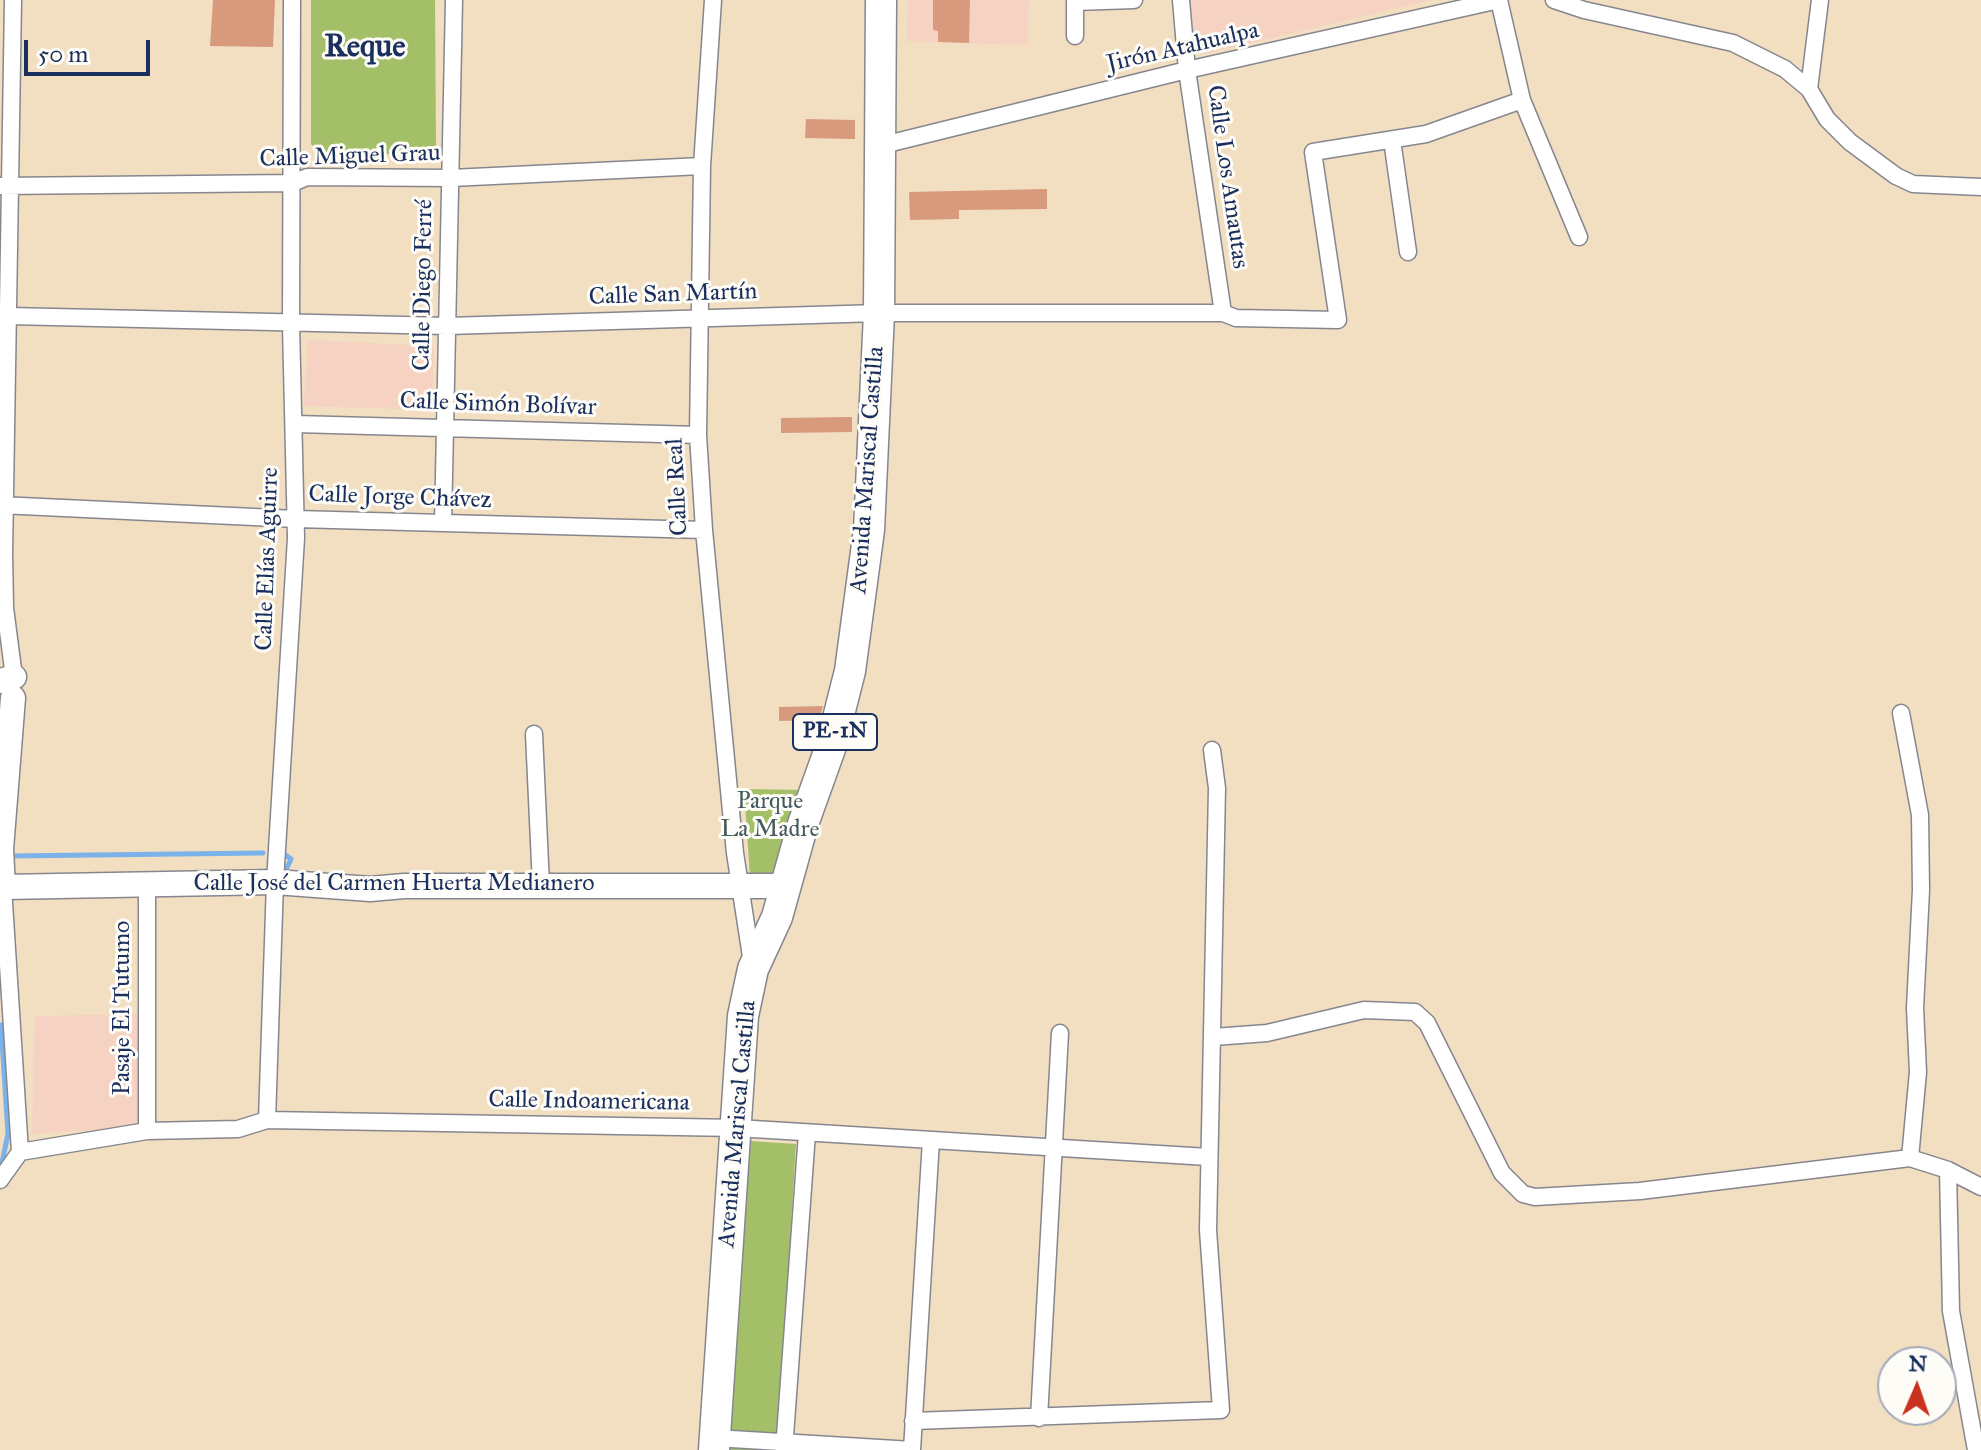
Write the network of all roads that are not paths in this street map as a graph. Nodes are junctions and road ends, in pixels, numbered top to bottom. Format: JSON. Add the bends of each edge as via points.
{"nodes":[{"id":1,"x":13,"y":0,"type":"edge"},
{"id":2,"x":292,"y":0,"type":"edge"},
{"id":3,"x":454,"y":0,"type":"edge"},
{"id":4,"x":713,"y":0,"type":"edge"},
{"id":5,"x":881,"y":0,"type":"edge"},
{"id":6,"x":1134,"y":0,"type":"edge"},
{"id":7,"x":1181,"y":0,"type":"edge"},
{"id":8,"x":1499,"y":0,"type":"edge"},
{"id":9,"x":1554,"y":0,"type":"edge"},
{"id":10,"x":1820,"y":0,"type":"edge"},
{"id":11,"x":1075,"y":1,"type":"edge"},
{"id":12,"x":1075,"y":36,"type":"dead end"},
{"id":13,"x":1187,"y":70,"type":"junction"},
{"id":14,"x":1809,"y":89,"type":"junction"},
{"id":15,"x":1522,"y":100,"type":"junction"},
{"id":16,"x":1392,"y":140,"type":"junction"},
{"id":17,"x":879,"y":146,"type":"junction"},
{"id":18,"x":702,"y":166,"type":"junction"},
{"id":19,"x":451,"y":178,"type":"junction"},
{"id":20,"x":293,"y":183,"type":"junction"},
{"id":21,"x":6,"y":186,"type":"edge"},
{"id":22,"x":1981,"y":187,"type":"edge"},
{"id":23,"x":1579,"y":237,"type":"dead end"},
{"id":24,"x":1408,"y":252,"type":"dead end"},
{"id":25,"x":879,"y":313,"type":"junction"},
{"id":26,"x":1223,"y":313,"type":"junction"},
{"id":27,"x":699,"y":317,"type":"junction"},
{"id":28,"x":5,"y":319,"type":"edge"},
{"id":29,"x":291,"y":325,"type":"junction"},
{"id":30,"x":447,"y":326,"type":"junction"},
{"id":31,"x":296,"y":424,"type":"junction"},
{"id":32,"x":445,"y":427,"type":"junction"},
{"id":33,"x":698,"y":435,"type":"junction"},
{"id":34,"x":3,"y":505,"type":"edge"},
{"id":35,"x":296,"y":519,"type":"junction"},
{"id":36,"x":443,"y":523,"type":"junction"},
{"id":37,"x":704,"y":530,"type":"junction"},
{"id":38,"x":0,"y":645,"type":"edge"},
{"id":39,"x":10,"y":684,"type":"edge"},
{"id":40,"x":1901,"y":713,"type":"dead end"},
{"id":41,"x":534,"y":734,"type":"dead end"},
{"id":42,"x":1212,"y":750,"type":"dead end"},
{"id":43,"x":2,"y":867,"type":"edge"},
{"id":44,"x":275,"y":882,"type":"junction"},
{"id":45,"x":740,"y":884,"type":"junction"},
{"id":46,"x":147,"y":885,"type":"junction"},
{"id":47,"x":541,"y":885,"type":"junction"},
{"id":48,"x":785,"y":886,"type":"junction"},
{"id":49,"x":753,"y":969,"type":"junction"},
{"id":50,"x":6,"y":1010,"type":"edge"},
{"id":51,"x":1060,"y":1033,"type":"dead end"},
{"id":52,"x":1214,"y":1037,"type":"junction"},
{"id":53,"x":267,"y":1120,"type":"junction"},
{"id":54,"x":737,"y":1128,"type":"junction"},
{"id":55,"x":147,"y":1131,"type":"junction"},
{"id":56,"x":807,"y":1133,"type":"junction"},
{"id":57,"x":931,"y":1140,"type":"junction"},
{"id":58,"x":1056,"y":1148,"type":"junction"},
{"id":59,"x":20,"y":1152,"type":"junction"},
{"id":60,"x":1208,"y":1157,"type":"junction"},
{"id":61,"x":1910,"y":1158,"type":"junction"},
{"id":62,"x":1948,"y":1170,"type":"junction"},
{"id":63,"x":0,"y":1180,"type":"edge"},
{"id":64,"x":1981,"y":1187,"type":"edge"},
{"id":65,"x":1039,"y":1418,"type":"junction"},
{"id":66,"x":913,"y":1421,"type":"junction"},
{"id":67,"x":714,"y":1444,"type":"edge"},
{"id":68,"x":784,"y":1446,"type":"edge"},
{"id":69,"x":1976,"y":1450,"type":"edge"}],
"edges":[{"from":1,"to":21,"type":"street"},
{"from":2,"to":20,"type":"street","name":"Calle Elías Aguirre"},
{"from":3,"to":19,"type":"street","name":"Calle Diego Ferré"},
{"from":4,"to":18,"type":"street","name":"Calle Real"},
{"from":5,"to":17,"type":"highway","name":"Avenida Mariscal Castilla","number":"PE-1N"},
{"from":6,"to":11,"type":"street"},
{"from":7,"to":13,"type":"street","name":"Calle Los Amautas"},
{"from":8,"to":13,"type":"street","name":"Jirón Atahualpa"},
{"from":8,"to":15,"type":"street"},
{"from":9,"to":14,"type":"street","via":[[1733,43],[1785,69]]},
{"from":10,"to":14,"type":"street"},
{"from":11,"to":12,"type":"street"},
{"from":13,"to":17,"type":"street","name":"Jirón Atahualpa"},
{"from":13,"to":26,"type":"street","name":"Calle Los Amautas"},
{"from":14,"to":22,"type":"street","via":[[1827,119],[1850,142],[1896,176],[1913,184]]},
{"from":15,"to":16,"type":"street","via":[[1426,134]]},
{"from":15,"to":23,"type":"street"},
{"from":16,"to":24,"type":"street"},
{"from":16,"to":26,"type":"street","name":"Calle San Martín","via":[[1313,152],[1338,320],[1236,318]]},
{"from":17,"to":25,"type":"highway","name":"Avenida Mariscal Castilla","number":"PE-1N"},
{"from":18,"to":19,"type":"street","name":"Calle Miguel Grau"},
{"from":18,"to":27,"type":"street","name":"Calle Real"},
{"from":19,"to":20,"type":"street","name":"Calle Miguel Grau","via":[[307,177]]},
{"from":19,"to":30,"type":"street","name":"Calle Diego Ferré"},
{"from":20,"to":21,"type":"street","name":"Calle Miguel Grau"},
{"from":20,"to":29,"type":"street","name":"Calle Elías Aguirre"},
{"from":21,"to":28,"type":"street"},
{"from":25,"to":26,"type":"street","name":"Calle San Martín"},
{"from":25,"to":27,"type":"street","name":"Calle San Martín"},
{"from":25,"to":48,"type":"highway","name":"Avenida Mariscal Castilla","number":"PE-1N","via":[[869,530],[850,671]]},
{"from":27,"to":30,"type":"street","name":"Calle San Martín"},
{"from":27,"to":33,"type":"street","name":"Calle Real"},
{"from":28,"to":29,"type":"street","name":"Calle San Martín"},
{"from":28,"to":34,"type":"street"},
{"from":29,"to":30,"type":"street","name":"Calle San Martín"},
{"from":29,"to":31,"type":"street","name":"Calle Elías Aguirre"},
{"from":30,"to":32,"type":"street","name":"Calle Diego Ferré"},
{"from":31,"to":32,"type":"street","name":"Calle Simón Bolívar"},
{"from":31,"to":35,"type":"street","name":"Calle Elías Aguirre"},
{"from":32,"to":33,"type":"street","name":"Calle Simón Bolívar"},
{"from":32,"to":36,"type":"street","name":"Calle Diego Ferré"},
{"from":33,"to":37,"type":"street","name":"Calle Real"},
{"from":34,"to":35,"type":"street","name":"Calle Jorge Chávez"},
{"from":34,"to":39,"type":"street"},
{"from":35,"to":36,"type":"street","name":"Calle Jorge Chávez"},
{"from":35,"to":44,"type":"street","name":"Calle Elías Aguirre"},
{"from":36,"to":37,"type":"street","name":"Calle Jorge Chávez"},
{"from":37,"to":45,"type":"street","name":"Calle Real"},
{"from":38,"to":39,"type":"street"},
{"from":39,"to":43,"type":"street"},
{"from":40,"to":61,"type":"street","via":[[1920,830],[1918,1072]]},
{"from":41,"to":47,"type":"street"},
{"from":42,"to":52,"type":"street","via":[[1217,788]]},
{"from":43,"to":46,"type":"street","name":"Calle José del Carmen Huerta Medianero"},
{"from":43,"to":50,"type":"street"},
{"from":44,"to":46,"type":"street","name":"Calle José del Carmen Huerta Medianero"},
{"from":44,"to":47,"type":"street","name":"Calle José del Carmen Huerta Medianero","via":[[370,889]]},
{"from":44,"to":53,"type":"street","name":"Calle Elías Aguirre"},
{"from":45,"to":47,"type":"street","name":"Calle José del Carmen Huerta Medianero"},
{"from":45,"to":48,"type":"street","name":"Calle José del Carmen Huerta Medianero"},
{"from":45,"to":49,"type":"street","name":"Calle Real"},
{"from":46,"to":55,"type":"street","name":"Pasaje El Tutumo"},
{"from":48,"to":49,"type":"highway","name":"Avenida Mariscal Castilla","number":"PE-1N"},
{"from":49,"to":54,"type":"highway","name":"Avenida Mariscal Castilla","number":"PE-1N","via":[[743,1016]]},
{"from":50,"to":59,"type":"street"},
{"from":51,"to":58,"type":"street"},
{"from":52,"to":60,"type":"street"},
{"from":52,"to":61,"type":"street","via":[[1267,1033],[1364,1010],[1415,1012],[1427,1023],[1502,1173],[1523,1194],[1535,1197],[1640,1191]]},
{"from":53,"to":54,"type":"street","name":"Calle Indoamericana"},
{"from":53,"to":55,"type":"street","name":"Calle Indoamericana","via":[[238,1129]]},
{"from":54,"to":56,"type":"street","name":"Calle Indoamericana"},
{"from":54,"to":67,"type":"highway","name":"Avenida Mariscal Castilla","number":"PE-1N"},
{"from":55,"to":59,"type":"street","name":"Calle Indoamericana"},
{"from":56,"to":57,"type":"street","name":"Calle Indoamericana"},
{"from":56,"to":68,"type":"street"},
{"from":57,"to":58,"type":"street","name":"Calle Indoamericana"},
{"from":57,"to":66,"type":"street"},
{"from":58,"to":60,"type":"street","name":"Calle Indoamericana"},
{"from":58,"to":65,"type":"street"},
{"from":59,"to":63,"type":"street"},
{"from":60,"to":65,"type":"street","via":[[1210,1278],[1221,1410]]},
{"from":61,"to":62,"type":"street"},
{"from":62,"to":64,"type":"street"},
{"from":62,"to":69,"type":"street","via":[[1951,1311]]},
{"from":65,"to":66,"type":"street"},
{"from":66,"to":68,"type":"street","via":[[912,1450]]},
{"from":67,"to":68,"type":"street"}]}
